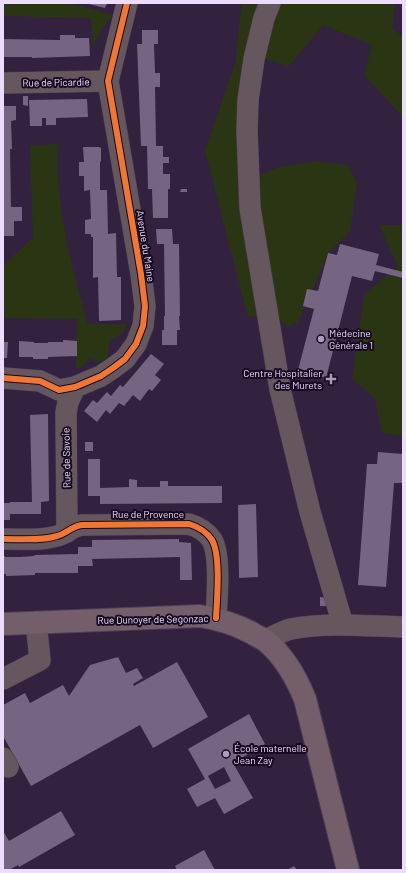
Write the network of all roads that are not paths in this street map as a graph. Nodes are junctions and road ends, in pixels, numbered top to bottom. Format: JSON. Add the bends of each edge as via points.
{"nodes":[{"id":1,"x":127,"y":3,"type":"edge"},
{"id":2,"x":270,"y":3,"type":"edge"},
{"id":3,"x":108,"y":81,"type":"junction"},
{"id":4,"x":3,"y":83,"type":"edge"},
{"id":5,"x":3,"y":378,"type":"edge"},
{"id":6,"x":75,"y":387,"type":"junction"},
{"id":7,"x":67,"y":532,"type":"junction"},
{"id":8,"x":3,"y":539,"type":"edge"},
{"id":9,"x":216,"y":618,"type":"junction"},
{"id":10,"x":36,"y":622,"type":"junction"},
{"id":11,"x":3,"y":624,"type":"edge"},
{"id":12,"x":343,"y":625,"type":"junction"},
{"id":13,"x":403,"y":627,"type":"edge"},
{"id":14,"x":265,"y":640,"type":"junction"},
{"id":15,"x":3,"y":679,"type":"edge"},
{"id":16,"x":348,"y":870,"type":"edge"}],
"edges":[{"from":1,"to":3,"type":"street","name":"Avenue du Maine"},
{"from":2,"to":12,"type":"street","via":[[254,59],[248,100],[250,208],[280,389],[310,512]]},
{"from":3,"to":4,"type":"street","name":"Rue de Picardie"},
{"from":3,"to":6,"type":"street","name":"Avenue du Maine","via":[[141,274],[145,306],[143,326],[136,344],[125,359],[101,376]]},
{"from":5,"to":6,"type":"street","name":"Avenue du Maine","via":[[40,381],[59,390]]},
{"from":6,"to":7,"type":"street","name":"Rue de Savoie","via":[[66,413]]},
{"from":7,"to":8,"type":"street","name":"Rue de Provence","via":[[45,539]]},
{"from":7,"to":9,"type":"street","name":"Rue de Provence","via":[[75,525],[189,524],[200,528],[208,534],[215,549]]},
{"from":9,"to":10,"type":"main road","name":"Rue Dunoyer de Segonzac","via":[[200,616]]},
{"from":9,"to":14,"type":"main road","name":"Rue Dunoyer de Segonzac","via":[[237,625]]},
{"from":10,"to":11,"type":"main road","name":"Rue Dunoyer de Segonzac"},
{"from":10,"to":15,"type":"street","via":[[40,660]]},
{"from":12,"to":13,"type":"street"},
{"from":12,"to":14,"type":"street","via":[[289,629]]},
{"from":14,"to":16,"type":"main road","name":"Rue Dunoyer de Segonzac","via":[[297,680],[305,699]]}]}
